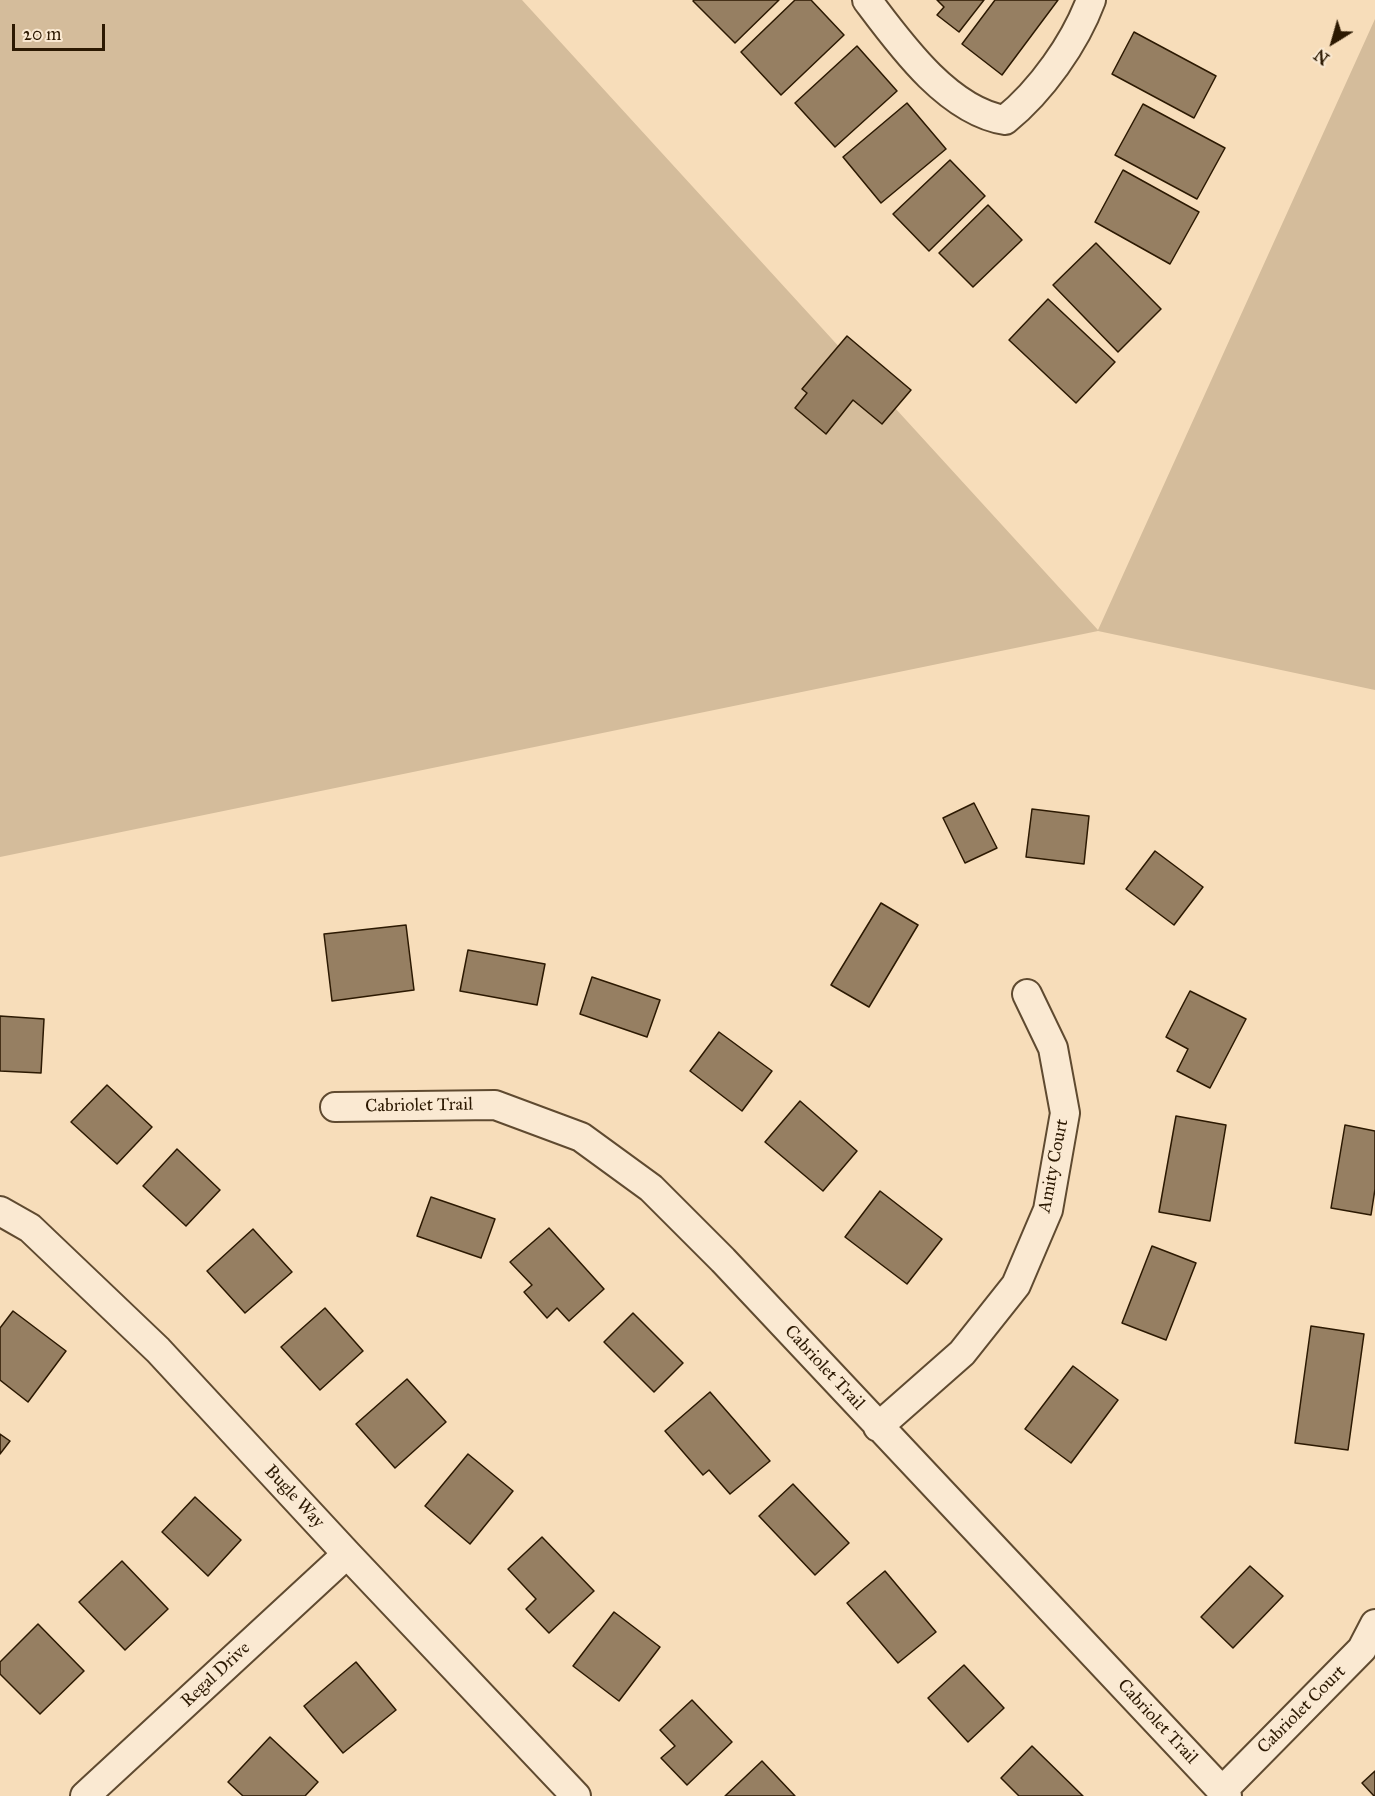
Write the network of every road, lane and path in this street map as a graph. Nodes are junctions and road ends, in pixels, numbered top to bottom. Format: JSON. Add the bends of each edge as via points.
{"nodes":[{"id":1,"x":867,"y":0,"type":"edge"},
{"id":2,"x":1091,"y":0,"type":"edge"},
{"id":3,"x":1027,"y":994,"type":"dead end"},
{"id":4,"x":335,"y":1107,"type":"dead end"},
{"id":5,"x":0,"y":1211,"type":"edge"},
{"id":6,"x":878,"y":1426,"type":"junction"},
{"id":7,"x":346,"y":1554,"type":"junction"},
{"id":8,"x":1375,"y":1624,"type":"edge"},
{"id":9,"x":1224,"y":1793,"type":"edge"},
{"id":10,"x":85,"y":1796,"type":"edge"},
{"id":11,"x":576,"y":1796,"type":"edge"}],
"edges":[{"from":1,"to":2,"type":"street","via":[[921,67],[969,108],[1005,120],[1025,104],[1047,75],[1083,21]]},
{"from":3,"to":6,"type":"street","name":"Amity Court","via":[[1053,1048],[1065,1113],[1048,1210],[1016,1285],[962,1353]]},
{"from":4,"to":6,"type":"street","name":"Cabriolet Trail","via":[[495,1105],[581,1137],[651,1188]]},
{"from":5,"to":7,"type":"street","name":"Bugle Way","via":[[30,1228],[158,1350]]},
{"from":6,"to":9,"type":"street","name":"Cabriolet Trail"},
{"from":7,"to":10,"type":"street","name":"Regal Drive"},
{"from":7,"to":11,"type":"street","name":"Bugle Way"},
{"from":8,"to":9,"type":"street","name":"Cabriolet Court","via":[[1362,1649]]}]}
